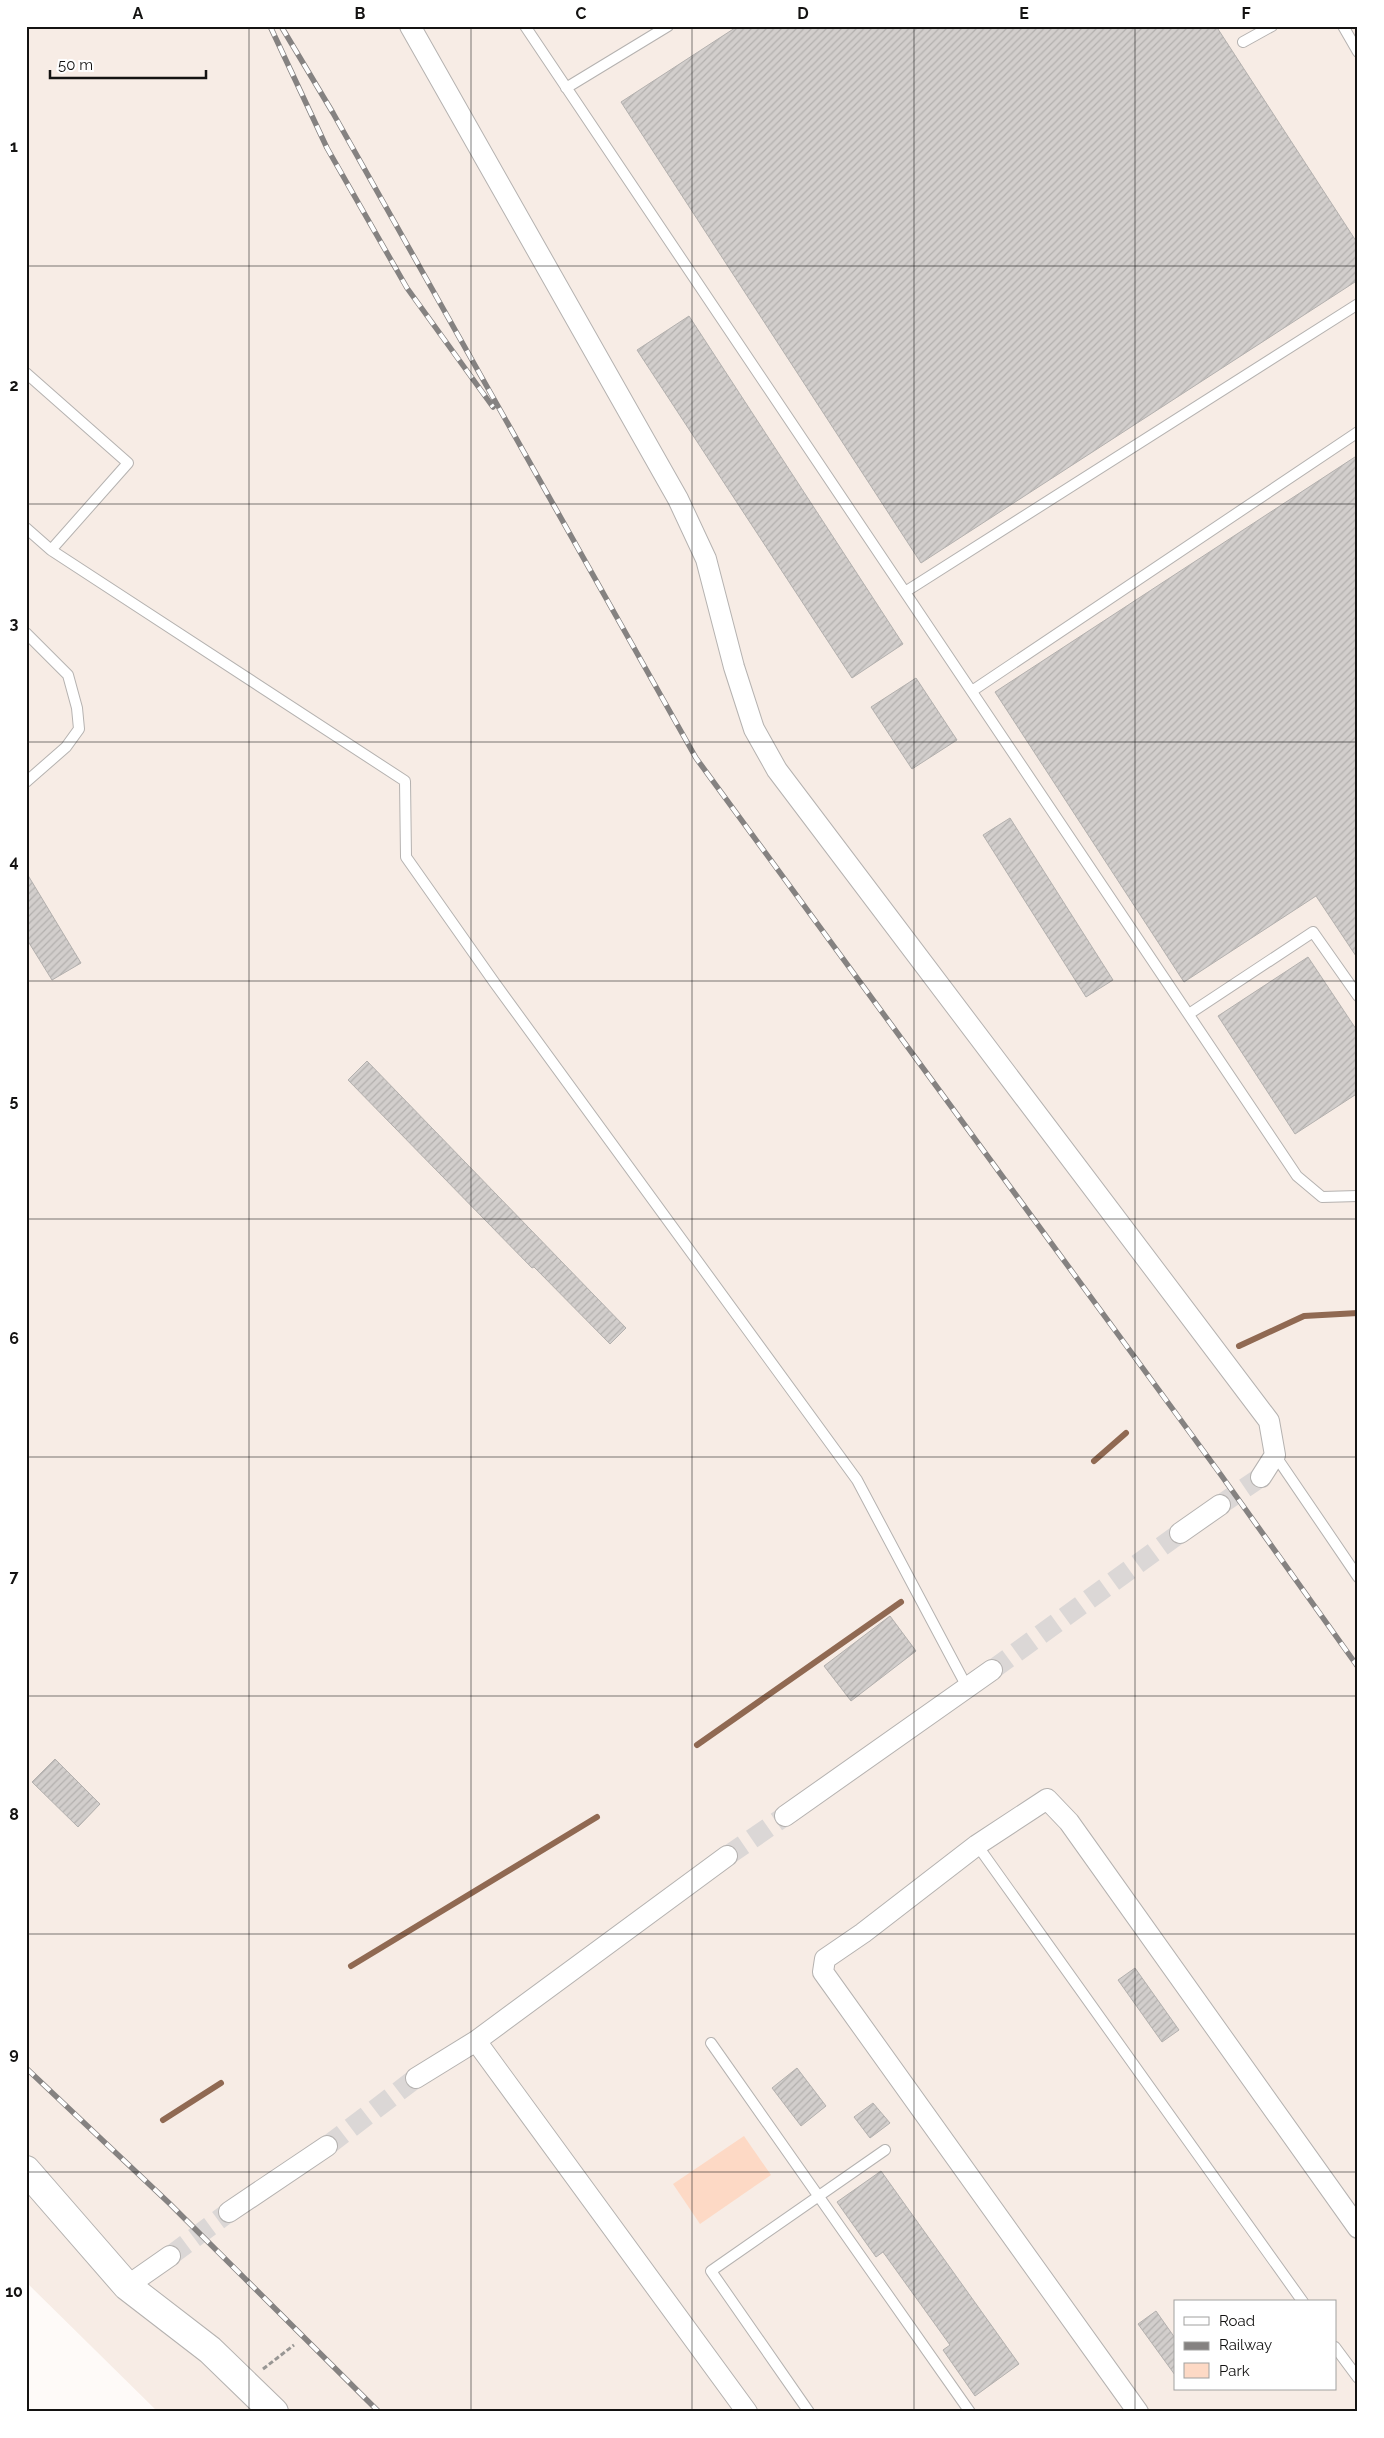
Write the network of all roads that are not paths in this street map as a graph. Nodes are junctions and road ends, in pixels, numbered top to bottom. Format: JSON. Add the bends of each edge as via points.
{"nodes":[{"id":1,"x":410,"y":26,"type":"edge"},
{"id":2,"x":525,"y":26,"type":"edge"},
{"id":3,"x":668,"y":26,"type":"edge"},
{"id":4,"x":1272,"y":26,"type":"edge"},
{"id":5,"x":1343,"y":26,"type":"edge"},
{"id":6,"x":1243,"y":42,"type":"dead end"},
{"id":7,"x":1358,"y":52,"type":"edge"},
{"id":8,"x":566,"y":88,"type":"junction"},
{"id":9,"x":1358,"y":304,"type":"edge"},
{"id":10,"x":26,"y":373,"type":"edge"},
{"id":11,"x":1358,"y":432,"type":"edge"},
{"id":12,"x":26,"y":528,"type":"edge"},
{"id":13,"x":51,"y":550,"type":"junction"},
{"id":14,"x":905,"y":592,"type":"junction"},
{"id":15,"x":28,"y":636,"type":"edge"},
{"id":16,"x":972,"y":691,"type":"junction"},
{"id":17,"x":26,"y":782,"type":"edge"},
{"id":18,"x":1358,"y":996,"type":"edge"},
{"id":19,"x":1189,"y":1014,"type":"junction"},
{"id":20,"x":1358,"y":1196,"type":"edge"},
{"id":21,"x":1275,"y":1455,"type":"junction"},
{"id":22,"x":1261,"y":1477,"type":"tunnel mouth"},
{"id":23,"x":1220,"y":1505,"type":"tunnel mouth"},
{"id":24,"x":1180,"y":1533,"type":"tunnel mouth"},
{"id":25,"x":1358,"y":1577,"type":"edge"},
{"id":26,"x":992,"y":1670,"type":"tunnel mouth"},
{"id":27,"x":966,"y":1687,"type":"junction"},
{"id":28,"x":785,"y":1816,"type":"tunnel mouth"},
{"id":29,"x":977,"y":1845,"type":"junction"},
{"id":30,"x":727,"y":1856,"type":"tunnel mouth"},
{"id":31,"x":476,"y":2041,"type":"junction"},
{"id":32,"x":711,"y":2043,"type":"dead end"},
{"id":33,"x":416,"y":2078,"type":"tunnel mouth"},
{"id":34,"x":327,"y":2146,"type":"tunnel mouth"},
{"id":35,"x":886,"y":2150,"type":"dead end"},
{"id":36,"x":26,"y":2170,"type":"edge"},
{"id":37,"x":818,"y":2196,"type":"junction"},
{"id":38,"x":229,"y":2212,"type":"tunnel mouth"},
{"id":39,"x":1358,"y":2228,"type":"edge"},
{"id":40,"x":170,"y":2256,"type":"tunnel mouth"},
{"id":41,"x":127,"y":2286,"type":"junction"},
{"id":42,"x":1302,"y":2300,"type":"edge"},
{"id":43,"x":1336,"y":2348,"type":"edge"},
{"id":44,"x":1358,"y":2378,"type":"edge"},
{"id":45,"x":274,"y":2412,"type":"edge"},
{"id":46,"x":747,"y":2412,"type":"edge"},
{"id":47,"x":809,"y":2412,"type":"edge"},
{"id":48,"x":970,"y":2412,"type":"edge"},
{"id":49,"x":1138,"y":2412,"type":"edge"}],
"edges":[{"from":1,"to":21,"type":"street","via":[[678,499],[706,559],[754,729],[777,770],[1269,1421]]},
{"from":2,"to":8,"type":"lane"},
{"from":3,"to":8,"type":"lane"},
{"from":4,"to":6,"type":"lane"},
{"from":5,"to":7,"type":"lane"},
{"from":8,"to":14,"type":"lane"},
{"from":9,"to":14,"type":"lane"},
{"from":10,"to":13,"type":"lane","via":[[128,463]]},
{"from":11,"to":16,"type":"lane"},
{"from":12,"to":13,"type":"lane"},
{"from":13,"to":27,"type":"lane","via":[[405,781],[406,857],[857,1480]]},
{"from":14,"to":16,"type":"lane"},
{"from":15,"to":17,"type":"lane","via":[[68,675],[79,729],[66,747]]},
{"from":16,"to":19,"type":"lane"},
{"from":18,"to":19,"type":"lane","via":[[1313,932]]},
{"from":19,"to":20,"type":"lane","via":[[1296,1176],[1322,1196]]},
{"from":21,"to":22,"type":"street"},
{"from":21,"to":25,"type":"lane"},
{"from":23,"to":24,"type":"street"},
{"from":26,"to":27,"type":"street"},
{"from":27,"to":28,"type":"street"},
{"from":29,"to":39,"type":"street","via":[[1047,1799],[1064,1816]]},
{"from":29,"to":42,"type":"lane"},
{"from":29,"to":49,"type":"street","via":[[825,1959],[823,1972]]},
{"from":30,"to":31,"type":"street"},
{"from":31,"to":33,"type":"street"},
{"from":31,"to":46,"type":"street"},
{"from":32,"to":37,"type":"lane"},
{"from":34,"to":38,"type":"street"},
{"from":35,"to":37,"type":"lane"},
{"from":36,"to":41,"type":"street"},
{"from":37,"to":47,"type":"lane","via":[[711,2271]]},
{"from":37,"to":48,"type":"lane"},
{"from":40,"to":41,"type":"street"},
{"from":41,"to":45,"type":"street","via":[[210,2350]]},
{"from":43,"to":44,"type":"lane"}]}
